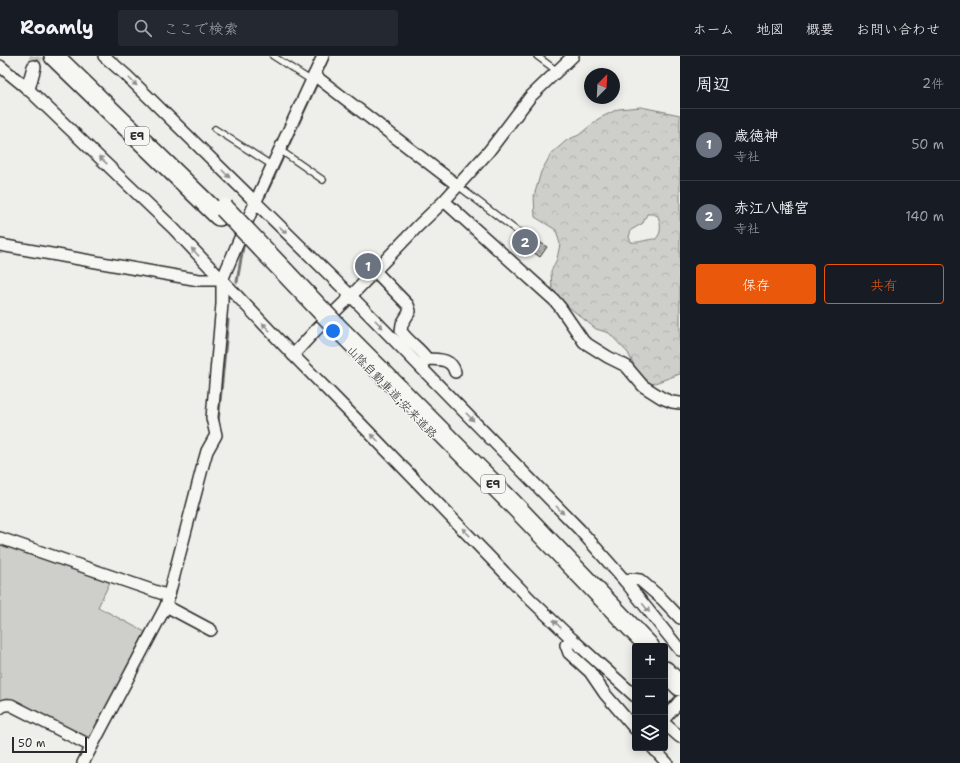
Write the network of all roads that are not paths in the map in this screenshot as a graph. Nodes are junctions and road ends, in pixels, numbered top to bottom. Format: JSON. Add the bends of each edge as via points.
{"nodes":[{"id":1,"x":54,"y":56,"type":"edge"},
{"id":2,"x":63,"y":56,"type":"edge"},
{"id":3,"x":104,"y":56,"type":"edge"},
{"id":4,"x":273,"y":56,"type":"edge"},
{"id":5,"x":323,"y":56,"type":"edge"},
{"id":6,"x":537,"y":56,"type":"edge"},
{"id":7,"x":573,"y":56,"type":"edge"},
{"id":8,"x":0,"y":66,"type":"edge"},
{"id":9,"x":34,"y":67,"type":"tunnel mouth"},
{"id":10,"x":557,"y":72,"type":"junction"},
{"id":11,"x":316,"y":78,"type":"junction"},
{"id":12,"x":28,"y":89,"type":"junction"},
{"id":13,"x":215,"y":129,"type":"dead end"},
{"id":14,"x":283,"y":152,"type":"junction"},
{"id":15,"x":273,"y":166,"type":"junction"},
{"id":16,"x":323,"y":180,"type":"dead end"},
{"id":17,"x":457,"y":185,"type":"junction"},
{"id":18,"x":444,"y":200,"type":"junction"},
{"id":19,"x":256,"y":203,"type":"junction"},
{"id":20,"x":221,"y":212,"type":"junction"},
{"id":21,"x":517,"y":231,"type":"dead end"},
{"id":22,"x":0,"y":245,"type":"edge"},
{"id":23,"x":375,"y":271,"type":"junction"},
{"id":24,"x":222,"y":280,"type":"junction"},
{"id":25,"x":351,"y":296,"type":"junction"},
{"id":26,"x":332,"y":326,"type":"junction"},
{"id":27,"x":293,"y":355,"type":"junction"},
{"id":28,"x":424,"y":363,"type":"junction"},
{"id":29,"x":455,"y":372,"type":"dead end"},
{"id":30,"x":680,"y":403,"type":"edge"},
{"id":31,"x":0,"y":538,"type":"edge"},
{"id":32,"x":625,"y":581,"type":"junction"},
{"id":33,"x":167,"y":601,"type":"junction"},
{"id":34,"x":680,"y":618,"type":"edge"},
{"id":35,"x":211,"y":630,"type":"dead end"},
{"id":36,"x":572,"y":639,"type":"junction"},
{"id":37,"x":637,"y":643,"type":"edge"},
{"id":38,"x":646,"y":643,"type":"edge"},
{"id":39,"x":678,"y":648,"type":"edge"},
{"id":40,"x":632,"y":693,"type":"edge"},
{"id":41,"x":680,"y":701,"type":"edge"},
{"id":42,"x":0,"y":708,"type":"edge"},
{"id":43,"x":668,"y":715,"type":"edge"},
{"id":44,"x":632,"y":726,"type":"edge"},
{"id":45,"x":668,"y":727,"type":"edge"},
{"id":46,"x":680,"y":737,"type":"edge"},
{"id":47,"x":91,"y":746,"type":"junction"},
{"id":48,"x":656,"y":751,"type":"edge"},
{"id":49,"x":83,"y":763,"type":"edge"},
{"id":50,"x":667,"y":763,"type":"edge"}],
"edges":[{"from":1,"to":20,"type":"highway","name":"山陰自動車道;安来道路","number":"E9"},
{"from":2,"to":20,"type":"highway","name":"山陰自動車道;安来道路","number":"E9"},
{"from":3,"to":19,"type":"street","one_way":true},
{"from":4,"to":11,"type":"lane"},
{"from":5,"to":11,"type":"street"},
{"from":6,"to":10,"type":"lane"},
{"from":7,"to":10,"type":"street"},
{"from":8,"to":12,"type":"street"},
{"from":9,"to":12,"type":"street"},
{"from":10,"to":17,"type":"street","via":[[530,97],[489,151]]},
{"from":11,"to":14,"type":"street"},
{"from":11,"to":17,"type":"street"},
{"from":24,"to":12,"type":"street","one_way":true,"via":[[173,228]]},
{"from":13,"to":15,"type":"lane"},
{"from":14,"to":15,"type":"street"},
{"from":14,"to":16,"type":"lane"},
{"from":15,"to":19,"type":"street"},
{"from":17,"to":18,"type":"street"},
{"from":17,"to":21,"type":"lane"},
{"from":18,"to":23,"type":"street"},
{"from":18,"to":30,"type":"street","via":[[560,306],[584,342],[626,366],[643,386],[662,398]]},
{"from":19,"to":24,"type":"street"},
{"from":19,"to":25,"type":"street","one_way":true},
{"from":20,"to":26,"type":"highway","name":"山陰自動車道;安来道路","number":"E9","bridge":true},
{"from":22,"to":24,"type":"street","via":[[199,280]]},
{"from":23,"to":25,"type":"street"},
{"from":23,"to":28,"type":"street","via":[[408,304],[410,311],[401,331],[425,355]]},
{"from":27,"to":24,"type":"street","one_way":true},
{"from":24,"to":33,"type":"street","via":[[212,418],[216,435],[207,451]]},
{"from":25,"to":27,"type":"street"},
{"from":25,"to":28,"type":"street","one_way":true},
{"from":26,"to":37,"type":"highway","name":"山陰自動車道;安来道路","number":"E9"},
{"from":26,"to":38,"type":"highway","name":"山陰自動車道;安来道路","number":"E9","via":[[510,501]]},
{"from":36,"to":27,"type":"street","one_way":true},
{"from":28,"to":29,"type":"street","via":[[442,360],[452,364]]},
{"from":28,"to":32,"type":"street","one_way":true},
{"from":31,"to":33,"type":"street"},
{"from":32,"to":34,"type":"street","via":[[640,580]]},
{"from":32,"to":39,"type":"street","one_way":true},
{"from":33,"to":35,"type":"street"},
{"from":33,"to":47,"type":"street"},
{"from":36,"to":40,"type":"street"},
{"from":36,"to":44,"type":"street","via":[[566,645],[569,653],[590,672]]},
{"from":41,"to":43,"type":"street"},
{"from":42,"to":47,"type":"street","via":[[7,704],[11,705]]},
{"from":45,"to":46,"type":"street"},
{"from":47,"to":49,"type":"street"},
{"from":48,"to":50,"type":"street"}]}
